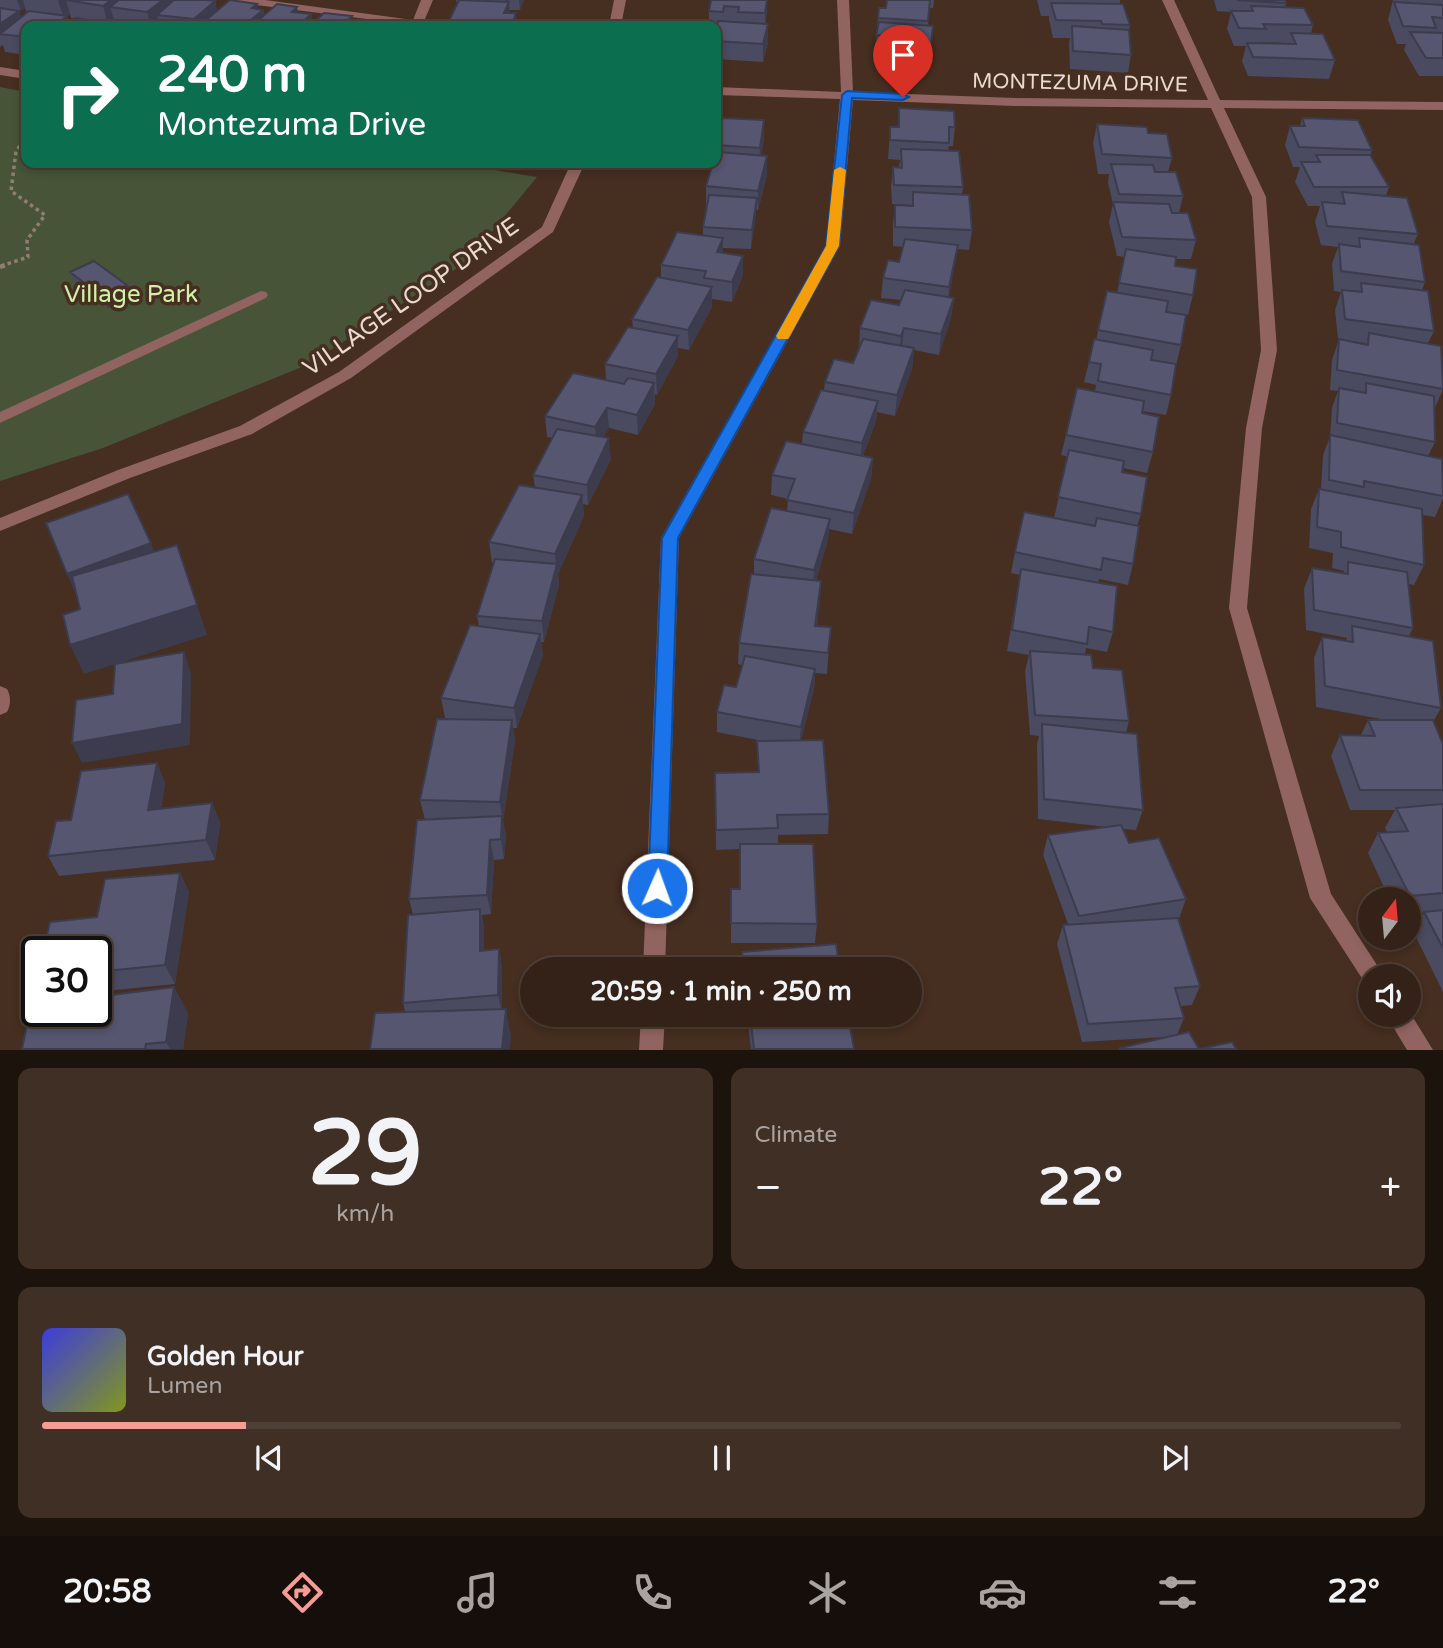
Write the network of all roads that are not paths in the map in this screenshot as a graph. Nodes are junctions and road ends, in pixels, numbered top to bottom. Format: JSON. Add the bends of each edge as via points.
{"nodes":[{"id":1,"x":241,"y":0,"type":"edge"},
{"id":2,"x":427,"y":0,"type":"edge"},
{"id":3,"x":620,"y":0,"type":"edge"},
{"id":4,"x":843,"y":0,"type":"edge"},
{"id":5,"x":1168,"y":0,"type":"edge"},
{"id":6,"x":388,"y":21,"type":"edge"},
{"id":7,"x":418,"y":21,"type":"edge"},
{"id":8,"x":616,"y":21,"type":"edge"},
{"id":9,"x":0,"y":71,"type":"edge"},
{"id":10,"x":21,"y":74,"type":"edge"},
{"id":11,"x":721,"y":91,"type":"edge"},
{"id":12,"x":847,"y":95,"type":"junction"},
{"id":13,"x":1217,"y":106,"type":"junction"},
{"id":14,"x":1443,"y":106,"type":"edge"},
{"id":15,"x":576,"y":168,"type":"edge"},
{"id":16,"x":261,"y":295,"type":"dead end"},
{"id":17,"x":0,"y":418,"type":"edge"},
{"id":18,"x":0,"y":525,"type":"edge"},
{"id":19,"x":0,"y":694,"type":"edge"},
{"id":20,"x":0,"y":707,"type":"edge"},
{"id":21,"x":654,"y":957,"type":"edge"},
{"id":22,"x":1365,"y":964,"type":"edge"},
{"id":23,"x":652,"y":1027,"type":"edge"},
{"id":24,"x":1406,"y":1027,"type":"edge"},
{"id":25,"x":651,"y":1049,"type":"edge"},
{"id":26,"x":1421,"y":1049,"type":"edge"}],
"edges":[{"from":1,"to":6,"type":"street"},
{"from":2,"to":7,"type":"street"},
{"from":3,"to":8,"type":"street"},
{"from":4,"to":12,"type":"street"},
{"from":5,"to":13,"type":"street"},
{"from":9,"to":10,"type":"street"},
{"from":11,"to":12,"type":"street","name":"MONTEZUMA DRIVE"},
{"from":12,"to":13,"type":"street","name":"MONTEZUMA DRIVE"},
{"from":12,"to":21,"type":"street","via":[[832,246],[670,538]]},
{"from":13,"to":14,"type":"street","name":"MONTEZUMA DRIVE"},
{"from":13,"to":22,"type":"street","via":[[1259,197],[1268,326],[1269,351],[1254,428],[1238,608],[1321,898]]},
{"from":15,"to":18,"type":"street","name":"VILLAGE LOOP DRIVE","via":[[548,229],[345,375],[246,430]]},
{"from":16,"to":17,"type":"street"},
{"from":19,"to":20,"type":"street"},
{"from":23,"to":25,"type":"street"},
{"from":24,"to":26,"type":"street"}]}
